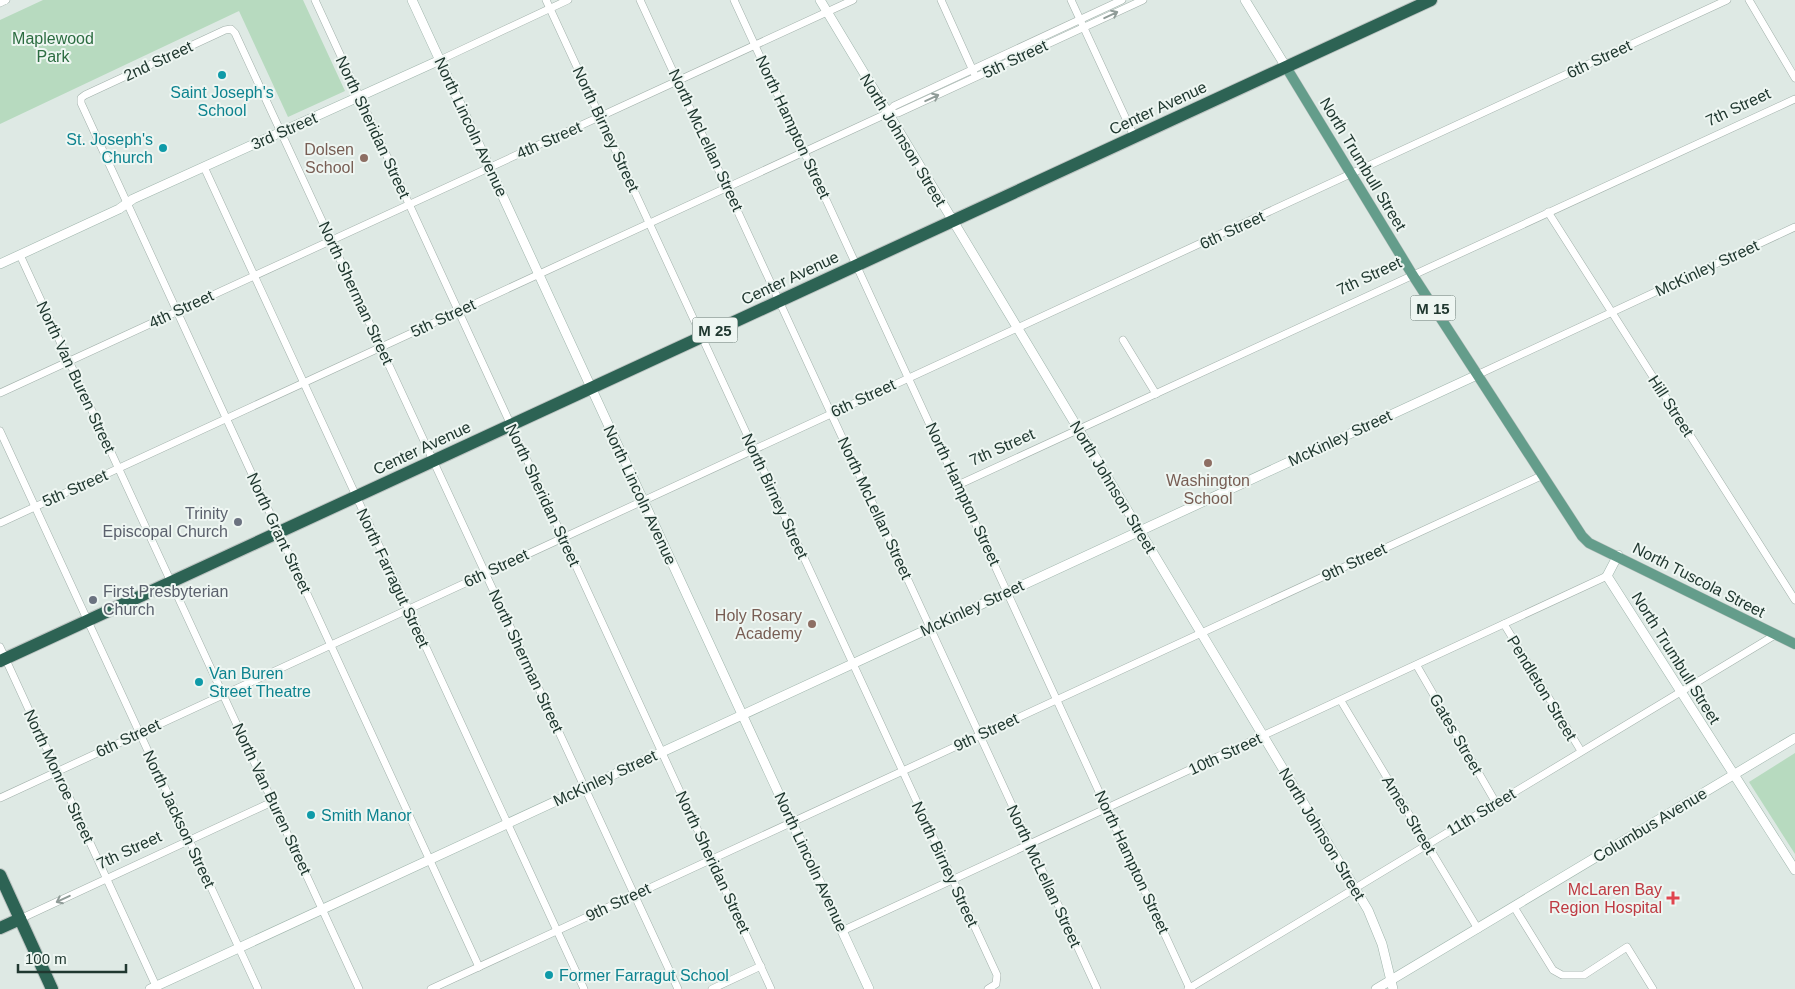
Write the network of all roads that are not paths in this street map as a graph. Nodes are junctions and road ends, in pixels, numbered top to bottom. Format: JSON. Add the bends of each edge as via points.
{"nodes":[{"id":1,"x":6,"y":0,"type":"edge"},
{"id":2,"x":315,"y":0,"type":"edge"},
{"id":3,"x":412,"y":0,"type":"edge"},
{"id":4,"x":546,"y":0,"type":"edge"},
{"id":5,"x":568,"y":0,"type":"edge"},
{"id":6,"x":640,"y":0,"type":"edge"},
{"id":7,"x":734,"y":0,"type":"edge"},
{"id":8,"x":820,"y":0,"type":"edge"},
{"id":9,"x":853,"y":0,"type":"edge"},
{"id":10,"x":941,"y":0,"type":"edge"},
{"id":11,"x":1071,"y":0,"type":"edge"},
{"id":12,"x":1122,"y":0,"type":"edge"},
{"id":13,"x":1143,"y":0,"type":"edge"},
{"id":14,"x":1244,"y":0,"type":"edge"},
{"id":15,"x":1430,"y":0,"type":"edge"},
{"id":16,"x":1727,"y":0,"type":"edge"},
{"id":17,"x":1749,"y":0,"type":"edge"},
{"id":18,"x":0,"y":3,"type":"edge"},
{"id":19,"x":550,"y":8,"type":"junction"},
{"id":20,"x":827,"y":12,"type":"junction"},
{"id":21,"x":1080,"y":20,"type":"junction"},
{"id":22,"x":1083,"y":28,"type":"junction"},
{"id":23,"x":235,"y":33,"type":"joint"},
{"id":24,"x":755,"y":45,"type":"junction"},
{"id":25,"x":440,"y":60,"type":"junction"},
{"id":26,"x":1286,"y":66,"type":"junction"},
{"id":27,"x":973,"y":70,"type":"junction"},
{"id":28,"x":976,"y":78,"type":"junction"},
{"id":29,"x":1795,"y":78,"type":"edge"},
{"id":30,"x":679,"y":80,"type":"junction"},
{"id":31,"x":359,"y":97,"type":"junction"},
{"id":32,"x":81,"y":98,"type":"joint"},
{"id":33,"x":1795,"y":99,"type":"edge"},
{"id":34,"x":886,"y":114,"type":"junction"},
{"id":35,"x":601,"y":116,"type":"junction"},
{"id":36,"x":281,"y":131,"type":"junction"},
{"id":37,"x":1134,"y":136,"type":"junction"},
{"id":38,"x":805,"y":152,"type":"junction"},
{"id":39,"x":489,"y":166,"type":"junction"},
{"id":40,"x":204,"y":167,"type":"junction"},
{"id":41,"x":1351,"y":175,"type":"junction"},
{"id":42,"x":728,"y":188,"type":"junction"},
{"id":43,"x":127,"y":204,"type":"junction"},
{"id":44,"x":408,"y":204,"type":"junction"},
{"id":45,"x":1548,"y":212,"type":"junction"},
{"id":46,"x":953,"y":221,"type":"junction"},
{"id":47,"x":649,"y":224,"type":"junction"},
{"id":48,"x":1795,"y":227,"type":"edge"},
{"id":49,"x":331,"y":239,"type":"junction"},
{"id":50,"x":20,"y":255,"type":"junction"},
{"id":51,"x":0,"y":264,"type":"edge"},
{"id":52,"x":858,"y":265,"type":"junction"},
{"id":53,"x":538,"y":274,"type":"junction"},
{"id":54,"x":1412,"y":274,"type":"junction"},
{"id":55,"x":254,"y":276,"type":"junction"},
{"id":56,"x":780,"y":300,"type":"junction"},
{"id":57,"x":176,"y":310,"type":"junction"},
{"id":58,"x":458,"y":311,"type":"junction"},
{"id":59,"x":1610,"y":312,"type":"junction"},
{"id":60,"x":1018,"y":329,"type":"junction"},
{"id":61,"x":702,"y":336,"type":"junction"},
{"id":62,"x":1123,"y":340,"type":"dead end"},
{"id":63,"x":380,"y":347,"type":"junction"},
{"id":64,"x":69,"y":361,"type":"junction"},
{"id":65,"x":1477,"y":374,"type":"junction"},
{"id":66,"x":909,"y":377,"type":"junction"},
{"id":67,"x":304,"y":383,"type":"junction"},
{"id":68,"x":591,"y":387,"type":"junction"},
{"id":69,"x":0,"y":393,"type":"edge"},
{"id":70,"x":1156,"y":394,"type":"junction"},
{"id":71,"x":831,"y":413,"type":"junction"},
{"id":72,"x":226,"y":419,"type":"junction"},
{"id":73,"x":511,"y":425,"type":"junction"},
{"id":74,"x":1079,"y":430,"type":"junction"},
{"id":75,"x":0,"y":431,"type":"edge"},
{"id":76,"x":753,"y":449,"type":"junction"},
{"id":77,"x":433,"y":460,"type":"junction"},
{"id":78,"x":119,"y":468,"type":"junction"},
{"id":79,"x":1541,"y":476,"type":"junction"},
{"id":80,"x":958,"y":485,"type":"junction"},
{"id":81,"x":356,"y":497,"type":"junction"},
{"id":82,"x":643,"y":501,"type":"junction"},
{"id":83,"x":35,"y":507,"type":"junction"},
{"id":84,"x":0,"y":523,"type":"edge"},
{"id":85,"x":1139,"y":530,"type":"junction"},
{"id":86,"x":278,"y":533,"type":"junction"},
{"id":87,"x":562,"y":537,"type":"junction"},
{"id":88,"x":1589,"y":543,"type":"joint"},
{"id":89,"x":1618,"y":555,"type":"junction"},
{"id":90,"x":486,"y":573,"type":"junction"},
{"id":91,"x":1607,"y":576,"type":"junction"},
{"id":92,"x":172,"y":582,"type":"junction"},
{"id":93,"x":1007,"y":592,"type":"junction"},
{"id":94,"x":1795,"y":600,"type":"edge"},
{"id":95,"x":407,"y":608,"type":"junction"},
{"id":96,"x":89,"y":621,"type":"junction"},
{"id":97,"x":1504,"y":624,"type":"junction"},
{"id":98,"x":930,"y":628,"type":"junction"},
{"id":99,"x":1200,"y":633,"type":"junction"},
{"id":100,"x":1775,"y":635,"type":"junction"},
{"id":101,"x":331,"y":644,"type":"junction"},
{"id":102,"x":1795,"y":644,"type":"edge"},
{"id":103,"x":2,"y":656,"type":"edge"},
{"id":104,"x":853,"y":663,"type":"junction"},
{"id":105,"x":1417,"y":666,"type":"junction"},
{"id":106,"x":1680,"y":692,"type":"junction"},
{"id":107,"x":223,"y":694,"type":"junction"},
{"id":108,"x":1057,"y":699,"type":"junction"},
{"id":109,"x":1341,"y":701,"type":"junction"},
{"id":110,"x":743,"y":715,"type":"junction"},
{"id":111,"x":139,"y":733,"type":"junction"},
{"id":112,"x":979,"y":735,"type":"junction"},
{"id":113,"x":1263,"y":736,"type":"junction"},
{"id":114,"x":1795,"y":738,"type":"edge"},
{"id":115,"x":662,"y":751,"type":"junction"},
{"id":116,"x":1581,"y":751,"type":"junction"},
{"id":117,"x":902,"y":770,"type":"junction"},
{"id":118,"x":55,"y":772,"type":"junction"},
{"id":119,"x":1734,"y":775,"type":"junction"},
{"id":120,"x":585,"y":787,"type":"junction"},
{"id":121,"x":0,"y":798,"type":"edge"},
{"id":122,"x":272,"y":802,"type":"junction"},
{"id":123,"x":1496,"y":803,"type":"junction"},
{"id":124,"x":1107,"y":808,"type":"junction"},
{"id":125,"x":792,"y":822,"type":"junction"},
{"id":126,"x":506,"y":823,"type":"junction"},
{"id":127,"x":189,"y":841,"type":"junction"},
{"id":128,"x":1030,"y":845,"type":"junction"},
{"id":129,"x":1427,"y":845,"type":"junction"},
{"id":130,"x":429,"y":859,"type":"junction"},
{"id":131,"x":712,"y":859,"type":"junction"},
{"id":132,"x":1795,"y":870,"type":"edge"},
{"id":133,"x":0,"y":875,"type":"edge"},
{"id":134,"x":106,"y":878,"type":"junction"},
{"id":135,"x":952,"y":879,"type":"junction"},
{"id":136,"x":1354,"y":888,"type":"junction"},
{"id":137,"x":634,"y":895,"type":"junction"},
{"id":138,"x":1514,"y":907,"type":"junction"},
{"id":139,"x":322,"y":909,"type":"junction"},
{"id":140,"x":20,"y":919,"type":"junction"},
{"id":141,"x":0,"y":928,"type":"edge"},
{"id":142,"x":1478,"y":929,"type":"junction"},
{"id":143,"x":557,"y":930,"type":"junction"},
{"id":144,"x":842,"y":931,"type":"junction"},
{"id":145,"x":239,"y":948,"type":"junction"},
{"id":146,"x":761,"y":966,"type":"junction"},
{"id":147,"x":479,"y":967,"type":"junction"},
{"id":148,"x":450,"y":980,"type":"junction"},
{"id":149,"x":1392,"y":985,"type":"edge"},
{"id":150,"x":153,"y":988,"type":"edge"},
{"id":151,"x":454,"y":988,"type":"edge"},
{"id":152,"x":52,"y":989,"type":"edge"},
{"id":153,"x":258,"y":989,"type":"edge"},
{"id":154,"x":359,"y":989,"type":"edge"},
{"id":155,"x":431,"y":989,"type":"edge"},
{"id":156,"x":584,"y":989,"type":"edge"},
{"id":157,"x":678,"y":989,"type":"edge"},
{"id":158,"x":712,"y":989,"type":"edge"},
{"id":159,"x":771,"y":989,"type":"edge"},
{"id":160,"x":869,"y":989,"type":"edge"},
{"id":161,"x":988,"y":989,"type":"edge"},
{"id":162,"x":1096,"y":989,"type":"edge"},
{"id":163,"x":1189,"y":989,"type":"edge"},
{"id":164,"x":1376,"y":989,"type":"edge"},
{"id":165,"x":1653,"y":989,"type":"edge"}],
"edges":[{"from":1,"to":18,"type":"street"},
{"from":2,"to":31,"type":"street","name":"North Sheridan Street"},
{"from":3,"to":25,"type":"street","name":"North Lincoln Avenue"},
{"from":4,"to":19,"type":"street","name":"North Birney Street"},
{"from":5,"to":19,"type":"street","name":"3rd Street"},
{"from":6,"to":30,"type":"street","name":"North McLellan Street"},
{"from":7,"to":24,"type":"street","name":"North Hampton Street"},
{"from":8,"to":20,"type":"street","name":"North Johnson Street"},
{"from":9,"to":20,"type":"street","name":"4th Street"},
{"from":10,"to":27,"type":"street"},
{"from":11,"to":21,"type":"street"},
{"from":12,"to":21,"type":"street","name":"5th Street"},
{"from":22,"to":13,"type":"street","name":"5th Street","one_way":true},
{"from":14,"to":26,"type":"street","name":"North Trumbull Street"},
{"from":15,"to":26,"type":"highway","name":"Center Avenue","number":"M 25"},
{"from":16,"to":41,"type":"street","name":"6th Street"},
{"from":17,"to":29,"type":"street"},
{"from":19,"to":25,"type":"street","name":"3rd Street"},
{"from":19,"to":35,"type":"street","name":"North Birney Street"},
{"from":20,"to":24,"type":"street","name":"4th Street"},
{"from":20,"to":34,"type":"street","name":"North Johnson Street"},
{"from":21,"to":22,"type":"street"},
{"from":21,"to":27,"type":"street","name":"5th Street"},
{"from":22,"to":28,"type":"street","name":"5th Street"},
{"from":22,"to":37,"type":"street"},
{"from":23,"to":32,"type":"street","name":"2nd Street","via":[[231,29],[225,30]]},
{"from":23,"to":36,"type":"street","name":"North Sherman Street"},
{"from":24,"to":30,"type":"street","name":"4th Street"},
{"from":24,"to":38,"type":"street","name":"North Hampton Street"},
{"from":25,"to":31,"type":"street","name":"3rd Street"},
{"from":25,"to":39,"type":"street","name":"North Lincoln Avenue"},
{"from":26,"to":37,"type":"highway","name":"Center Avenue","number":"M 25"},
{"from":26,"to":41,"type":"main road","name":"North Trumbull Street","number":"M 15"},
{"from":27,"to":28,"type":"street"},
{"from":27,"to":34,"type":"street","name":"5th Street","via":[[894,106]]},
{"from":34,"to":28,"type":"street","name":"5th Street","one_way":true,"via":[[898,113]]},
{"from":30,"to":35,"type":"street","name":"4th Street"},
{"from":30,"to":42,"type":"street","name":"North McLellan Street"},
{"from":31,"to":36,"type":"street","name":"3rd Street"},
{"from":31,"to":44,"type":"street","name":"North Sheridan Street"},
{"from":32,"to":43,"type":"street","name":"North Grant Street"},
{"from":33,"to":45,"type":"street","name":"7th Street"},
{"from":34,"to":38,"type":"street","name":"5th Street"},
{"from":34,"to":46,"type":"street","name":"North Johnson Street"},
{"from":35,"to":39,"type":"street","name":"4th Street"},
{"from":35,"to":47,"type":"street","name":"North Birney Street"},
{"from":36,"to":40,"type":"street","name":"3rd Street"},
{"from":36,"to":49,"type":"street","name":"North Sherman Street"},
{"from":37,"to":46,"type":"highway","name":"Center Avenue","number":"M 25"},
{"from":38,"to":42,"type":"street","name":"5th Street"},
{"from":38,"to":52,"type":"street","name":"North Hampton Street"},
{"from":39,"to":44,"type":"street","name":"4th Street"},
{"from":39,"to":53,"type":"street","name":"North Lincoln Avenue"},
{"from":40,"to":43,"type":"street","name":"3rd Street"},
{"from":40,"to":55,"type":"street","name":"North Farragut Street"},
{"from":41,"to":54,"type":"main road","name":"North Trumbull Street","number":"M 15"},
{"from":41,"to":60,"type":"street","name":"6th Street"},
{"from":42,"to":47,"type":"street","name":"5th Street"},
{"from":42,"to":56,"type":"street","name":"North McLellan Street"},
{"from":43,"to":50,"type":"street","name":"3rd Street"},
{"from":43,"to":57,"type":"street","name":"North Grant Street"},
{"from":44,"to":49,"type":"street","name":"4th Street"},
{"from":44,"to":58,"type":"street","name":"North Sheridan Street"},
{"from":45,"to":54,"type":"street","name":"7th Street"},
{"from":45,"to":59,"type":"street","name":"Hill Street"},
{"from":46,"to":52,"type":"highway","name":"Center Avenue","number":"M 25"},
{"from":46,"to":60,"type":"street","name":"North Johnson Street"},
{"from":47,"to":53,"type":"street","name":"5th Street"},
{"from":47,"to":61,"type":"street","name":"North Birney Street"},
{"from":48,"to":59,"type":"street","name":"McKinley Street"},
{"from":49,"to":55,"type":"street","name":"4th Street"},
{"from":49,"to":63,"type":"street","name":"North Sherman Street"},
{"from":50,"to":51,"type":"street","name":"3rd Street"},
{"from":50,"to":64,"type":"street","name":"North Van Buren Street"},
{"from":52,"to":56,"type":"highway","name":"Center Avenue","number":"M 25"},
{"from":52,"to":66,"type":"street","name":"North Hampton Street"},
{"from":53,"to":58,"type":"street","name":"5th Street"},
{"from":53,"to":68,"type":"street","name":"North Lincoln Avenue"},
{"from":54,"to":65,"type":"main road","name":"North Trumbull Street","number":"M 15"},
{"from":54,"to":70,"type":"street","name":"7th Street"},
{"from":55,"to":57,"type":"street","name":"4th Street"},
{"from":55,"to":67,"type":"street","name":"North Farragut Street"},
{"from":56,"to":61,"type":"highway","name":"Center Avenue","number":"M 25"},
{"from":56,"to":71,"type":"street","name":"North McLellan Street"},
{"from":57,"to":64,"type":"street","name":"4th Street"},
{"from":57,"to":72,"type":"street","name":"North Grant Street"},
{"from":58,"to":63,"type":"street","name":"5th Street"},
{"from":58,"to":73,"type":"street","name":"North Sheridan Street"},
{"from":59,"to":65,"type":"street","name":"McKinley Street"},
{"from":59,"to":94,"type":"street","name":"Hill Street"},
{"from":60,"to":66,"type":"street","name":"6th Street"},
{"from":60,"to":74,"type":"street","name":"North Johnson Street"},
{"from":61,"to":68,"type":"highway","name":"Center Avenue","number":"M 25"},
{"from":61,"to":76,"type":"street","name":"North Birney Street"},
{"from":62,"to":70,"type":"street"},
{"from":63,"to":67,"type":"street","name":"5th Street"},
{"from":63,"to":77,"type":"street","name":"North Sherman Street"},
{"from":64,"to":69,"type":"street","name":"4th Street"},
{"from":64,"to":78,"type":"street","name":"North Van Buren Street"},
{"from":65,"to":79,"type":"main road","name":"North Trumbull Street","number":"M 15"},
{"from":65,"to":85,"type":"street","name":"McKinley Street"},
{"from":66,"to":71,"type":"street","name":"6th Street"},
{"from":66,"to":80,"type":"street","name":"North Hampton Street"},
{"from":67,"to":72,"type":"street","name":"5th Street"},
{"from":67,"to":81,"type":"street","name":"North Farragut Street"},
{"from":68,"to":73,"type":"highway","name":"Center Avenue","number":"M 25"},
{"from":68,"to":82,"type":"street","name":"North Lincoln Avenue"},
{"from":70,"to":74,"type":"street","name":"7th Street"},
{"from":71,"to":76,"type":"street","name":"6th Street"},
{"from":71,"to":98,"type":"street","name":"North McLellan Street"},
{"from":72,"to":78,"type":"street","name":"5th Street"},
{"from":72,"to":86,"type":"street","name":"North Grant Street"},
{"from":73,"to":77,"type":"highway","name":"Center Avenue","number":"M 25"},
{"from":73,"to":87,"type":"street","name":"North Sheridan Street"},
{"from":74,"to":80,"type":"street","name":"7th Street"},
{"from":74,"to":85,"type":"street","name":"North Johnson Street"},
{"from":75,"to":83,"type":"street","name":"North Jackson Street"},
{"from":76,"to":82,"type":"street","name":"6th Street"},
{"from":76,"to":104,"type":"street","name":"North Birney Street"},
{"from":77,"to":81,"type":"highway","name":"Center Avenue","number":"M 25"},
{"from":77,"to":90,"type":"street","name":"North Sherman Street"},
{"from":78,"to":83,"type":"street","name":"5th Street"},
{"from":78,"to":92,"type":"street","name":"North Van Buren Street"},
{"from":79,"to":88,"type":"main road","name":"North Trumbull Street","number":"M 15"},
{"from":79,"to":99,"type":"street","name":"9th Street"},
{"from":80,"to":93,"type":"street","name":"North Hampton Street"},
{"from":81,"to":86,"type":"highway","name":"Center Avenue","number":"M 25"},
{"from":81,"to":95,"type":"street","name":"North Farragut Street"},
{"from":82,"to":87,"type":"street","name":"6th Street"},
{"from":82,"to":110,"type":"street","name":"North Lincoln Avenue"},
{"from":83,"to":84,"type":"street","name":"5th Street"},
{"from":83,"to":96,"type":"street","name":"North Jackson Street"},
{"from":85,"to":93,"type":"street","name":"McKinley Street"},
{"from":85,"to":99,"type":"street","name":"North Johnson Street"},
{"from":86,"to":92,"type":"highway","name":"Center Avenue","number":"M 25"},
{"from":86,"to":101,"type":"street","name":"North Grant Street"},
{"from":87,"to":90,"type":"street","name":"6th Street"},
{"from":87,"to":115,"type":"street","name":"North Sheridan Street"},
{"from":88,"to":89,"type":"main road","name":"North Tuscola Street","number":"M 15"},
{"from":89,"to":91,"type":"street"},
{"from":89,"to":100,"type":"main road","name":"North Tuscola Street","number":"M 15"},
{"from":90,"to":95,"type":"street","name":"6th Street"},
{"from":90,"to":120,"type":"street","name":"North Sherman Street"},
{"from":91,"to":97,"type":"street","name":"10th Street"},
{"from":91,"to":106,"type":"street","name":"North Trumbull Street"},
{"from":92,"to":96,"type":"highway","name":"Center Avenue","number":"M 25"},
{"from":92,"to":107,"type":"street","name":"North Van Buren Street"},
{"from":93,"to":98,"type":"street","name":"McKinley Street"},
{"from":93,"to":108,"type":"street","name":"North Hampton Street"},
{"from":95,"to":101,"type":"street","name":"6th Street"},
{"from":95,"to":126,"type":"street","name":"North Farragut Street"},
{"from":96,"to":103,"type":"highway","name":"Center Avenue","number":"M 25"},
{"from":96,"to":111,"type":"street","name":"North Jackson Street"},
{"from":97,"to":105,"type":"street","name":"10th Street"},
{"from":97,"to":116,"type":"street","name":"Pendleton Street"},
{"from":98,"to":104,"type":"street","name":"McKinley Street"},
{"from":98,"to":112,"type":"street","name":"North McLellan Street"},
{"from":99,"to":108,"type":"street","name":"9th Street"},
{"from":99,"to":113,"type":"street","name":"North Johnson Street"},
{"from":100,"to":102,"type":"main road","name":"North Tuscola Street","number":"M 15"},
{"from":100,"to":106,"type":"street","name":"11th Street"},
{"from":101,"to":107,"type":"street","name":"6th Street"},
{"from":101,"to":130,"type":"street","name":"North Grant Street"},
{"from":103,"to":118,"type":"street","name":"North Monroe Street"},
{"from":104,"to":110,"type":"street","name":"McKinley Street"},
{"from":104,"to":117,"type":"street","name":"North Birney Street"},
{"from":105,"to":109,"type":"street","name":"10th Street"},
{"from":105,"to":123,"type":"street","name":"Gates Street"},
{"from":106,"to":116,"type":"street","name":"11th Street"},
{"from":106,"to":119,"type":"street","name":"North Trumbull Street"},
{"from":107,"to":111,"type":"street","name":"6th Street"},
{"from":107,"to":122,"type":"street","name":"North Van Buren Street"},
{"from":108,"to":112,"type":"street","name":"9th Street"},
{"from":108,"to":124,"type":"street","name":"North Hampton Street"},
{"from":109,"to":113,"type":"street","name":"10th Street"},
{"from":109,"to":129,"type":"street","name":"Ames Street"},
{"from":110,"to":115,"type":"street","name":"McKinley Street"},
{"from":110,"to":125,"type":"street","name":"North Lincoln Avenue"},
{"from":111,"to":118,"type":"street","name":"6th Street"},
{"from":111,"to":127,"type":"street","name":"North Jackson Street"},
{"from":112,"to":117,"type":"street","name":"9th Street"},
{"from":112,"to":128,"type":"street","name":"North McLellan Street"},
{"from":113,"to":124,"type":"street","name":"10th Street"},
{"from":113,"to":136,"type":"street","name":"North Johnson Street"},
{"from":114,"to":119,"type":"street","name":"Columbus Avenue"},
{"from":115,"to":120,"type":"street","name":"McKinley Street"},
{"from":115,"to":131,"type":"street","name":"North Sheridan Street"},
{"from":116,"to":123,"type":"street","name":"11th Street"},
{"from":117,"to":125,"type":"street","name":"9th Street"},
{"from":117,"to":135,"type":"street","name":"North Birney Street"},
{"from":118,"to":121,"type":"street","name":"6th Street"},
{"from":118,"to":134,"type":"street","name":"North Monroe Street"},
{"from":119,"to":132,"type":"street","name":"North Trumbull Street"},
{"from":119,"to":138,"type":"street","name":"Columbus Avenue"},
{"from":120,"to":126,"type":"street","name":"McKinley Street"},
{"from":120,"to":137,"type":"street","name":"North Sherman Street"},
{"from":122,"to":127,"type":"street","name":"7th Street"},
{"from":122,"to":139,"type":"street","name":"North Van Buren Street"},
{"from":123,"to":129,"type":"street","name":"11th Street"},
{"from":124,"to":128,"type":"street","name":"10th Street"},
{"from":124,"to":163,"type":"street","name":"North Hampton Street"},
{"from":125,"to":131,"type":"street","name":"9th Street"},
{"from":125,"to":144,"type":"street","name":"North Lincoln Avenue"},
{"from":126,"to":130,"type":"street","name":"McKinley Street"},
{"from":126,"to":143,"type":"street","name":"North Farragut Street"},
{"from":127,"to":134,"type":"street","name":"7th Street"},
{"from":127,"to":145,"type":"street","name":"North Jackson Street"},
{"from":128,"to":135,"type":"street","name":"10th Street"},
{"from":128,"to":162,"type":"street","name":"North McLellan Street"},
{"from":129,"to":136,"type":"street","name":"11th Street"},
{"from":129,"to":142,"type":"street","name":"Ames Street"},
{"from":130,"to":139,"type":"street","name":"McKinley Street"},
{"from":130,"to":147,"type":"street","name":"North Grant Street"},
{"from":131,"to":137,"type":"street","name":"9th Street"},
{"from":131,"to":146,"type":"street","name":"North Sheridan Street"},
{"from":133,"to":140,"type":"highway"},
{"from":134,"to":140,"type":"street","name":"7th Street","one_way":true},
{"from":134,"to":150,"type":"street","name":"North Monroe Street"},
{"from":135,"to":144,"type":"street","name":"10th Street"},
{"from":135,"to":161,"type":"street","name":"North Birney Street","via":[[998,975],[996,984]]},
{"from":136,"to":149,"type":"street","name":"North Johnson Street","via":[[1375,925]]},
{"from":136,"to":163,"type":"street","name":"11th Street"},
{"from":137,"to":143,"type":"street","name":"9th Street"},
{"from":137,"to":157,"type":"street","name":"North Sherman Street"},
{"from":138,"to":142,"type":"street","name":"Columbus Avenue"},
{"from":138,"to":165,"type":"street","via":[[1553,970],[1570,976],[1584,975],[1627,947]]},
{"from":139,"to":145,"type":"street","name":"McKinley Street"},
{"from":139,"to":154,"type":"street","name":"North Van Buren Street"},
{"from":140,"to":141,"type":"highway","name":"7th Street"},
{"from":140,"to":152,"type":"highway"},
{"from":142,"to":149,"type":"street","name":"Columbus Avenue"},
{"from":143,"to":147,"type":"street","name":"9th Street"},
{"from":143,"to":156,"type":"street","name":"North Farragut Street"},
{"from":144,"to":160,"type":"street","name":"North Lincoln Avenue"},
{"from":145,"to":150,"type":"street","name":"McKinley Street"},
{"from":145,"to":153,"type":"street","name":"North Jackson Street"},
{"from":146,"to":158,"type":"street"},
{"from":146,"to":159,"type":"street","name":"North Sheridan Street"},
{"from":147,"to":148,"type":"street","name":"9th Street"},
{"from":148,"to":151,"type":"street"},
{"from":148,"to":155,"type":"street","name":"9th Street"},
{"from":149,"to":164,"type":"street","name":"Columbus Avenue"}]}
